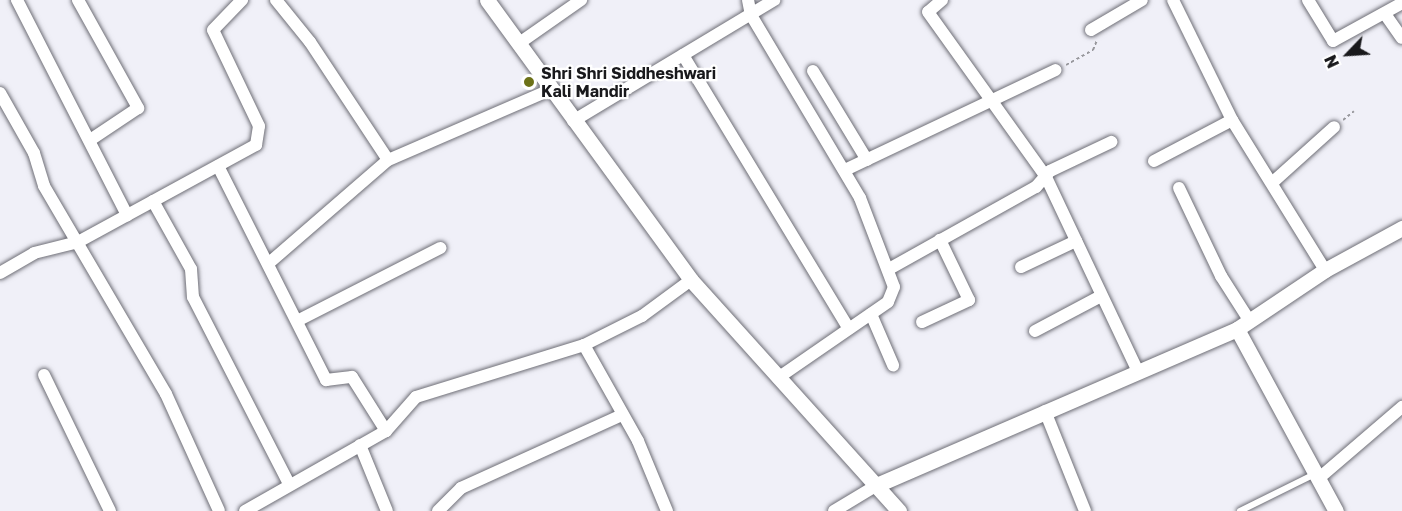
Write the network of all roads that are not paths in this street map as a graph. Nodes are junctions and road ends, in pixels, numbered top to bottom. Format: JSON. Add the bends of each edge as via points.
{"nodes":[{"id":1,"x":17,"y":0,"type":"edge"},
{"id":2,"x":78,"y":0,"type":"edge"},
{"id":3,"x":242,"y":0,"type":"edge"},
{"id":4,"x":276,"y":0,"type":"edge"},
{"id":5,"x":487,"y":0,"type":"edge"},
{"id":6,"x":581,"y":0,"type":"edge"},
{"id":7,"x":748,"y":0,"type":"edge"},
{"id":8,"x":774,"y":0,"type":"edge"},
{"id":9,"x":942,"y":0,"type":"edge"},
{"id":10,"x":1142,"y":0,"type":"edge"},
{"id":11,"x":1173,"y":0,"type":"edge"},
{"id":12,"x":1308,"y":0,"type":"edge"},
{"id":13,"x":1402,"y":3,"type":"edge"},
{"id":14,"x":1386,"y":14,"type":"junction"},
{"id":15,"x":751,"y":15,"type":"junction"},
{"id":16,"x":1091,"y":30,"type":"road end"},
{"id":17,"x":1402,"y":38,"type":"edge"},
{"id":18,"x":518,"y":44,"type":"junction"},
{"id":19,"x":683,"y":55,"type":"junction"},
{"id":20,"x":1056,"y":70,"type":"road end"},
{"id":21,"x":813,"y":71,"type":"dead end"},
{"id":22,"x":550,"y":90,"type":"junction"},
{"id":23,"x":0,"y":93,"type":"edge"},
{"id":24,"x":987,"y":99,"type":"junction"},
{"id":25,"x":1232,"y":120,"type":"junction"},
{"id":26,"x":573,"y":121,"type":"junction"},
{"id":27,"x":1334,"y":127,"type":"dead end"},
{"id":28,"x":90,"y":140,"type":"junction"},
{"id":29,"x":1111,"y":142,"type":"dead end"},
{"id":30,"x":388,"y":160,"type":"junction"},
{"id":31,"x":867,"y":160,"type":"junction"},
{"id":32,"x":1154,"y":160,"type":"dead end"},
{"id":33,"x":218,"y":166,"type":"junction"},
{"id":34,"x":846,"y":171,"type":"junction"},
{"id":35,"x":1046,"y":177,"type":"junction"},
{"id":36,"x":1273,"y":182,"type":"junction"},
{"id":37,"x":1179,"y":188,"type":"dead end"},
{"id":38,"x":153,"y":201,"type":"junction"},
{"id":39,"x":128,"y":215,"type":"junction"},
{"id":40,"x":1402,"y":228,"type":"edge"},
{"id":41,"x":940,"y":240,"type":"junction"},
{"id":42,"x":1076,"y":240,"type":"junction"},
{"id":43,"x":78,"y":242,"type":"junction"},
{"id":44,"x":440,"y":248,"type":"dead end"},
{"id":45,"x":269,"y":263,"type":"junction"},
{"id":46,"x":1022,"y":267,"type":"dead end"},
{"id":47,"x":889,"y":269,"type":"junction"},
{"id":48,"x":1325,"y":270,"type":"junction"},
{"id":49,"x":0,"y":273,"type":"edge"},
{"id":50,"x":691,"y":280,"type":"junction"},
{"id":51,"x":1101,"y":296,"type":"junction"},
{"id":52,"x":871,"y":314,"type":"junction"},
{"id":53,"x":297,"y":321,"type":"junction"},
{"id":54,"x":922,"y":322,"type":"dead end"},
{"id":55,"x":1243,"y":325,"type":"junction"},
{"id":56,"x":849,"y":329,"type":"junction"},
{"id":57,"x":1035,"y":331,"type":"dead end"},
{"id":58,"x":584,"y":345,"type":"junction"},
{"id":59,"x":893,"y":365,"type":"dead end"},
{"id":60,"x":1137,"y":372,"type":"junction"},
{"id":61,"x":44,"y":375,"type":"dead end"},
{"id":62,"x":778,"y":378,"type":"junction"},
{"id":63,"x":1402,"y":407,"type":"edge"},
{"id":64,"x":1046,"y":411,"type":"junction"},
{"id":65,"x":621,"y":415,"type":"junction"},
{"id":66,"x":386,"y":431,"type":"junction"},
{"id":67,"x":360,"y":446,"type":"junction"},
{"id":68,"x":1316,"y":477,"type":"junction"},
{"id":69,"x":289,"y":484,"type":"junction"},
{"id":70,"x":879,"y":484,"type":"junction"},
{"id":71,"x":110,"y":511,"type":"edge"},
{"id":72,"x":219,"y":511,"type":"edge"},
{"id":73,"x":244,"y":511,"type":"edge"},
{"id":74,"x":387,"y":511,"type":"edge"},
{"id":75,"x":438,"y":511,"type":"edge"},
{"id":76,"x":667,"y":511,"type":"edge"},
{"id":77,"x":834,"y":511,"type":"edge"},
{"id":78,"x":899,"y":511,"type":"edge"},
{"id":79,"x":1085,"y":511,"type":"edge"},
{"id":80,"x":1240,"y":511,"type":"edge"},
{"id":81,"x":1336,"y":511,"type":"edge"}],
"edges":[{"from":1,"to":28,"type":"street"},
{"from":2,"to":28,"type":"street","via":[[138,108]]},
{"from":3,"to":33,"type":"street","via":[[213,30],[261,133],[252,149]]},
{"from":4,"to":30,"type":"street","via":[[310,42]]},
{"from":5,"to":18,"type":"street"},
{"from":6,"to":18,"type":"street"},
{"from":7,"to":15,"type":"street"},
{"from":8,"to":15,"type":"street"},
{"from":9,"to":24,"type":"street","via":[[928,12]]},
{"from":10,"to":16,"type":"street"},
{"from":11,"to":25,"type":"street"},
{"from":12,"to":14,"type":"street","via":[[1333,41]]},
{"from":13,"to":14,"type":"street"},
{"from":14,"to":17,"type":"street"},
{"from":15,"to":19,"type":"street"},
{"from":15,"to":34,"type":"street"},
{"from":18,"to":22,"type":"street"},
{"from":19,"to":26,"type":"street"},
{"from":19,"to":56,"type":"street"},
{"from":20,"to":24,"type":"street"},
{"from":21,"to":31,"type":"street"},
{"from":22,"to":26,"type":"street"},
{"from":22,"to":30,"type":"street"},
{"from":23,"to":43,"type":"street"},
{"from":24,"to":31,"type":"street"},
{"from":24,"to":35,"type":"street"},
{"from":25,"to":32,"type":"street"},
{"from":25,"to":36,"type":"street"},
{"from":26,"to":50,"type":"street"},
{"from":27,"to":36,"type":"street"},
{"from":28,"to":39,"type":"street"},
{"from":29,"to":35,"type":"street"},
{"from":30,"to":45,"type":"street"},
{"from":31,"to":34,"type":"street"},
{"from":33,"to":38,"type":"street"},
{"from":33,"to":45,"type":"street"},
{"from":34,"to":47,"type":"street"},
{"from":35,"to":41,"type":"street"},
{"from":35,"to":42,"type":"street"},
{"from":36,"to":48,"type":"street"},
{"from":37,"to":55,"type":"street"},
{"from":38,"to":39,"type":"street"},
{"from":38,"to":69,"type":"street","via":[[191,269],[193,297]]},
{"from":39,"to":43,"type":"street"},
{"from":40,"to":48,"type":"street"},
{"from":41,"to":47,"type":"street"},
{"from":41,"to":54,"type":"street","via":[[969,300]]},
{"from":42,"to":46,"type":"street"},
{"from":42,"to":51,"type":"street"},
{"from":43,"to":49,"type":"street","via":[[34,253]]},
{"from":43,"to":72,"type":"street","via":[[166,394]]},
{"from":44,"to":53,"type":"street"},
{"from":45,"to":53,"type":"street"},
{"from":47,"to":52,"type":"street","via":[[892,298]]},
{"from":48,"to":55,"type":"street"},
{"from":50,"to":58,"type":"street","via":[[642,316]]},
{"from":50,"to":62,"type":"street"},
{"from":51,"to":57,"type":"street"},
{"from":51,"to":60,"type":"street"},
{"from":52,"to":56,"type":"street"},
{"from":52,"to":59,"type":"street"},
{"from":53,"to":66,"type":"street","via":[[326,380],[352,376]]},
{"from":55,"to":60,"type":"street"},
{"from":55,"to":68,"type":"street"},
{"from":56,"to":62,"type":"street"},
{"from":58,"to":65,"type":"street"},
{"from":58,"to":66,"type":"street","via":[[416,396]]},
{"from":60,"to":64,"type":"street"},
{"from":61,"to":71,"type":"street"},
{"from":62,"to":70,"type":"street"},
{"from":63,"to":68,"type":"street"},
{"from":64,"to":70,"type":"street"},
{"from":64,"to":79,"type":"street"},
{"from":65,"to":75,"type":"street","via":[[461,488]]},
{"from":65,"to":76,"type":"street","via":[[653,472]]},
{"from":66,"to":67,"type":"street"},
{"from":67,"to":69,"type":"street"},
{"from":67,"to":74,"type":"street"},
{"from":68,"to":80,"type":"lane"},
{"from":68,"to":81,"type":"street"},
{"from":69,"to":73,"type":"street"},
{"from":70,"to":77,"type":"street"},
{"from":70,"to":78,"type":"street"}]}
